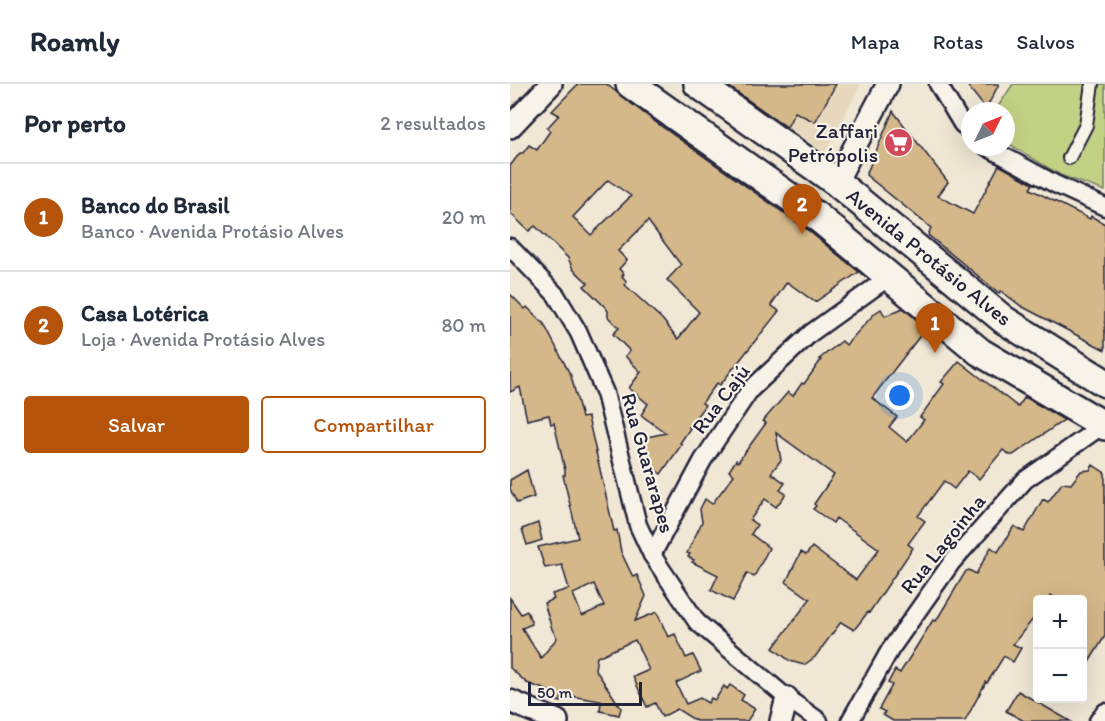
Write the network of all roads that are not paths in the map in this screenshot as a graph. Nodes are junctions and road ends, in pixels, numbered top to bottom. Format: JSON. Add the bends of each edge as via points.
{"nodes":[{"id":1,"x":551,"y":84,"type":"edge"},
{"id":2,"x":630,"y":84,"type":"edge"},
{"id":3,"x":698,"y":84,"type":"edge"},
{"id":4,"x":888,"y":84,"type":"edge"},
{"id":5,"x":939,"y":84,"type":"edge"},
{"id":6,"x":1092,"y":84,"type":"edge"},
{"id":7,"x":961,"y":122,"type":"edge"},
{"id":8,"x":510,"y":127,"type":"edge"},
{"id":9,"x":1004,"y":156,"type":"edge"},
{"id":10,"x":1069,"y":158,"type":"dead end"},
{"id":11,"x":836,"y":183,"type":"junction"},
{"id":12,"x":1105,"y":207,"type":"edge"},
{"id":13,"x":510,"y":247,"type":"edge"},
{"id":14,"x":889,"y":277,"type":"junction"},
{"id":15,"x":1105,"y":383,"type":"edge"},
{"id":16,"x":1104,"y":426,"type":"edge"},
{"id":17,"x":652,"y":555,"type":"junction"},
{"id":18,"x":787,"y":698,"type":"junction"},
{"id":19,"x":510,"y":701,"type":"edge"},
{"id":20,"x":1105,"y":712,"type":"edge"},
{"id":21,"x":557,"y":721,"type":"edge"},
{"id":22,"x":781,"y":721,"type":"edge"},
{"id":23,"x":819,"y":721,"type":"edge"},
{"id":24,"x":850,"y":721,"type":"edge"},
{"id":25,"x":1098,"y":721,"type":"edge"}],
"edges":[{"from":1,"to":8,"type":"street"},
{"from":2,"to":14,"type":"main road","name":"Avenida Protásio Alves","via":[[815,215]]},
{"from":3,"to":11,"type":"main road","name":"Avenida Protásio Alves"},
{"from":4,"to":11,"type":"street"},
{"from":5,"to":7,"type":"street"},
{"from":6,"to":10,"type":"street","via":[[1086,125]]},
{"from":9,"to":12,"type":"street"},
{"from":11,"to":15,"type":"main road","name":"Avenida Protásio Alves","via":[[1004,320]]},
{"from":13,"to":17,"type":"street","name":"Rua Guararapes","via":[[556,295],[579,333],[605,393],[638,525]]},
{"from":14,"to":16,"type":"main road","name":"Avenida Protásio Alves","via":[[980,352]]},
{"from":14,"to":17,"type":"street","name":"Rua Cajú","via":[[811,333],[750,390],[703,460]]},
{"from":16,"to":24,"type":"street","name":"Rua Lagoinha","via":[[1025,480],[952,562],[890,650]]},
{"from":17,"to":18,"type":"street","name":"Rua Guararapes","via":[[697,622]]},
{"from":18,"to":22,"type":"street"},
{"from":18,"to":23,"type":"street","name":"Rua Guararapes"},
{"from":19,"to":21,"type":"street"},
{"from":20,"to":25,"type":"street"}]}
